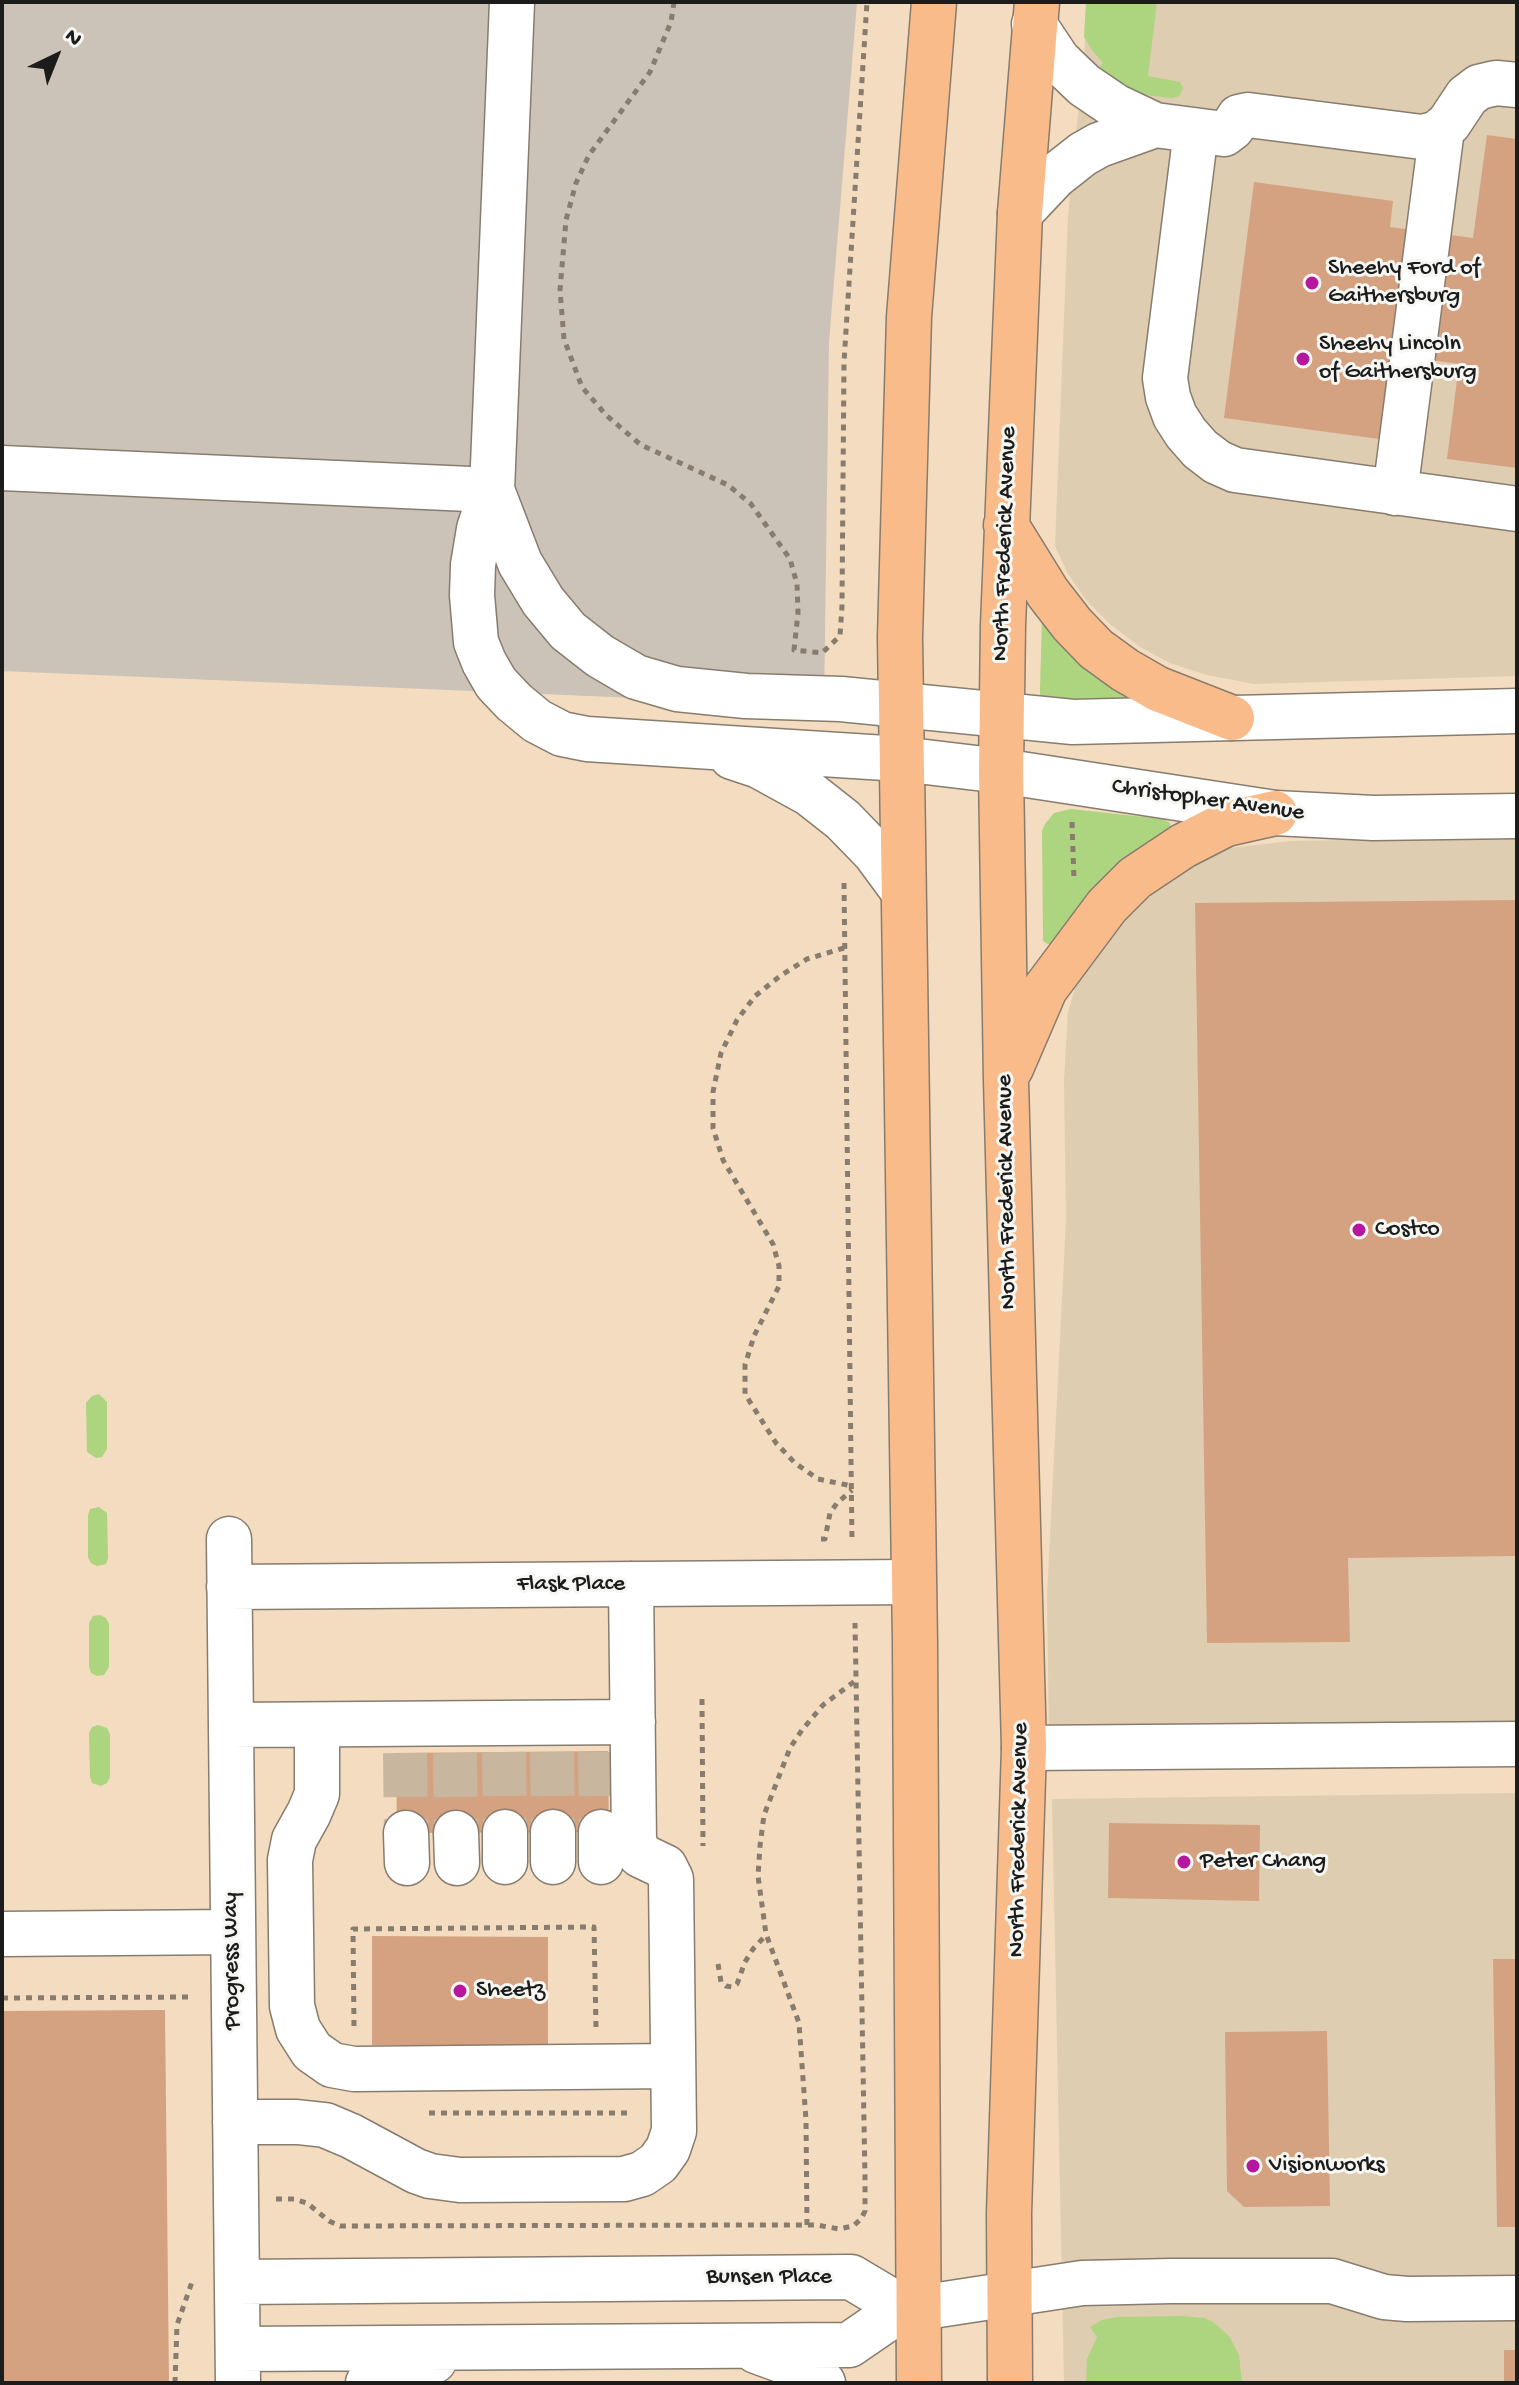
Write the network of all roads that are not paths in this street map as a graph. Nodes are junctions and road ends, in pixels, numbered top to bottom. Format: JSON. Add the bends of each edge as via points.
{"nodes":[{"id":1,"x":512,"y":2,"type":"edge"},
{"id":2,"x":934,"y":2,"type":"edge"},
{"id":3,"x":1036,"y":13,"type":"edge"},
{"id":4,"x":1517,"y":85,"type":"edge"},
{"id":5,"x":1175,"y":128,"type":"junction"},
{"id":6,"x":1442,"y":129,"type":"junction"},
{"id":7,"x":1020,"y":213,"type":"junction"},
{"id":8,"x":2,"y":468,"type":"edge"},
{"id":9,"x":492,"y":490,"type":"junction"},
{"id":10,"x":1395,"y":493,"type":"junction"},
{"id":11,"x":1517,"y":509,"type":"edge"},
{"id":12,"x":1006,"y":525,"type":"junction"},
{"id":13,"x":900,"y":706,"type":"junction"},
{"id":14,"x":1517,"y":711,"type":"edge"},
{"id":15,"x":1002,"y":716,"type":"junction"},
{"id":16,"x":1232,"y":718,"type":"junction"},
{"id":17,"x":704,"y":748,"type":"junction"},
{"id":18,"x":901,"y":759,"type":"junction"},
{"id":19,"x":1001,"y":771,"type":"junction"},
{"id":20,"x":1275,"y":813,"type":"junction"},
{"id":21,"x":1517,"y":816,"type":"edge"},
{"id":22,"x":903,"y":891,"type":"junction"},
{"id":23,"x":1006,"y":1081,"type":"junction"},
{"id":24,"x":229,"y":1539,"type":"dead end"},
{"id":25,"x":913,"y":1582,"type":"junction"},
{"id":26,"x":631,"y":1584,"type":"junction"},
{"id":27,"x":229,"y":1587,"type":"junction"},
{"id":28,"x":231,"y":1725,"type":"junction"},
{"id":29,"x":317,"y":1725,"type":"junction"},
{"id":30,"x":611,"y":1732,"type":"junction"},
{"id":31,"x":1517,"y":1744,"type":"edge"},
{"id":32,"x":1024,"y":1748,"type":"junction"},
{"id":33,"x":233,"y":1932,"type":"junction"},
{"id":34,"x":2,"y":1934,"type":"edge"},
{"id":35,"x":673,"y":2066,"type":"junction"},
{"id":36,"x":235,"y":2122,"type":"junction"},
{"id":37,"x":237,"y":2282,"type":"junction"},
{"id":38,"x":1011,"y":2294,"type":"junction"},
{"id":39,"x":1517,"y":2298,"type":"edge"},
{"id":40,"x":911,"y":2308,"type":"junction"},
{"id":41,"x":738,"y":2345,"type":"junction"},
{"id":42,"x":487,"y":2347,"type":"junction"},
{"id":43,"x":238,"y":2366,"type":"edge"},
{"id":44,"x":368,"y":2383,"type":"edge"},
{"id":45,"x":823,"y":2383,"type":"edge"},
{"id":46,"x":919,"y":2383,"type":"edge"},
{"id":47,"x":1010,"y":2383,"type":"edge"}],
"edges":[{"from":1,"to":9,"type":"street"},
{"from":2,"to":13,"type":"main road","via":[[909,317]]},
{"from":3,"to":5,"type":"street","via":[[1058,60],[1084,85],[1115,106]]},
{"from":3,"to":7,"type":"main road","name":"North Frederick Avenue"},
{"from":4,"to":6,"type":"street","via":[[1479,87]]},
{"from":5,"to":6,"type":"street","via":[[1224,134],[1239,117],[1248,115],[1408,136]]},
{"from":5,"to":7,"type":"street","via":[[1099,145],[1055,176]]},
{"from":5,"to":10,"type":"street","via":[[1165,378],[1175,416],[1200,449],[1235,470]]},
{"from":6,"to":10,"type":"street"},
{"from":7,"to":12,"type":"main road","name":"North Frederick Avenue"},
{"from":8,"to":9,"type":"street"},
{"from":9,"to":13,"type":"street","via":[[520,563],[543,601],[568,631],[636,677],[677,689]]},
{"from":9,"to":17,"type":"street","via":[[479,529],[472,595],[476,642],[496,683],[537,721],[562,734]]},
{"from":10,"to":11,"type":"street"},
{"from":12,"to":15,"type":"main road","name":"North Frederick Avenue"},
{"from":12,"to":16,"type":"main road","via":[[1048,593],[1096,649],[1158,689]]},
{"from":13,"to":15,"type":"street"},
{"from":13,"to":18,"type":"main road"},
{"from":14,"to":16,"type":"street"},
{"from":15,"to":16,"type":"street","via":[[1073,722]]},
{"from":15,"to":19,"type":"main road","name":"North Frederick Avenue"},
{"from":17,"to":18,"type":"street","name":"Christopher Avenue"},
{"from":17,"to":22,"type":"street","via":[[759,766],[810,794],[865,842]]},
{"from":18,"to":19,"type":"street","name":"Christopher Avenue"},
{"from":18,"to":22,"type":"main road"},
{"from":19,"to":20,"type":"street","name":"Christopher Avenue"},
{"from":19,"to":23,"type":"main road","name":"North Frederick Avenue"},
{"from":20,"to":21,"type":"street","name":"Christopher Avenue"},
{"from":20,"to":23,"type":"main road","via":[[1226,824],[1135,878],[1107,906],[1045,989]]},
{"from":22,"to":25,"type":"main road"},
{"from":23,"to":32,"type":"main road","name":"North Frederick Avenue"},
{"from":24,"to":27,"type":"street","name":"Progress Way"},
{"from":25,"to":26,"type":"street","name":"Flask Place"},
{"from":25,"to":40,"type":"main road"},
{"from":26,"to":27,"type":"street","name":"Flask Place"},
{"from":26,"to":30,"type":"street"},
{"from":27,"to":28,"type":"street","name":"Progress Way"},
{"from":28,"to":29,"type":"street"},
{"from":28,"to":33,"type":"street","name":"Progress Way"},
{"from":29,"to":30,"type":"street","via":[[405,1738]]},
{"from":29,"to":35,"type":"street","via":[[317,1794],[291,1850],[292,2006],[312,2051],[332,2065],[354,2069]]},
{"from":30,"to":35,"type":"street","via":[[636,1849],[665,1867],[671,1879]]},
{"from":31,"to":32,"type":"street"},
{"from":32,"to":38,"type":"main road","name":"North Frederick Avenue"},
{"from":33,"to":34,"type":"street"},
{"from":33,"to":36,"type":"street","name":"Progress Way"},
{"from":35,"to":36,"type":"street","via":[[674,2131],[668,2149],[642,2174],[624,2179],[445,2179],[416,2171],[325,2125]]},
{"from":36,"to":37,"type":"street","name":"Progress Way"},
{"from":37,"to":40,"type":"street","name":"Bunsen Place","via":[[851,2277]]},
{"from":37,"to":43,"type":"street","name":"Progress Way"},
{"from":38,"to":39,"type":"street","via":[[1082,2283],[1322,2281],[1384,2297]]},
{"from":38,"to":40,"type":"street"},
{"from":38,"to":47,"type":"main road","name":"North Frederick Avenue"},
{"from":40,"to":41,"type":"street","via":[[849,2345]]},
{"from":40,"to":46,"type":"main road"},
{"from":41,"to":42,"type":"street"},
{"from":41,"to":45,"type":"street","via":[[789,2363]]},
{"from":42,"to":43,"type":"street"},
{"from":42,"to":44,"type":"street"}]}
